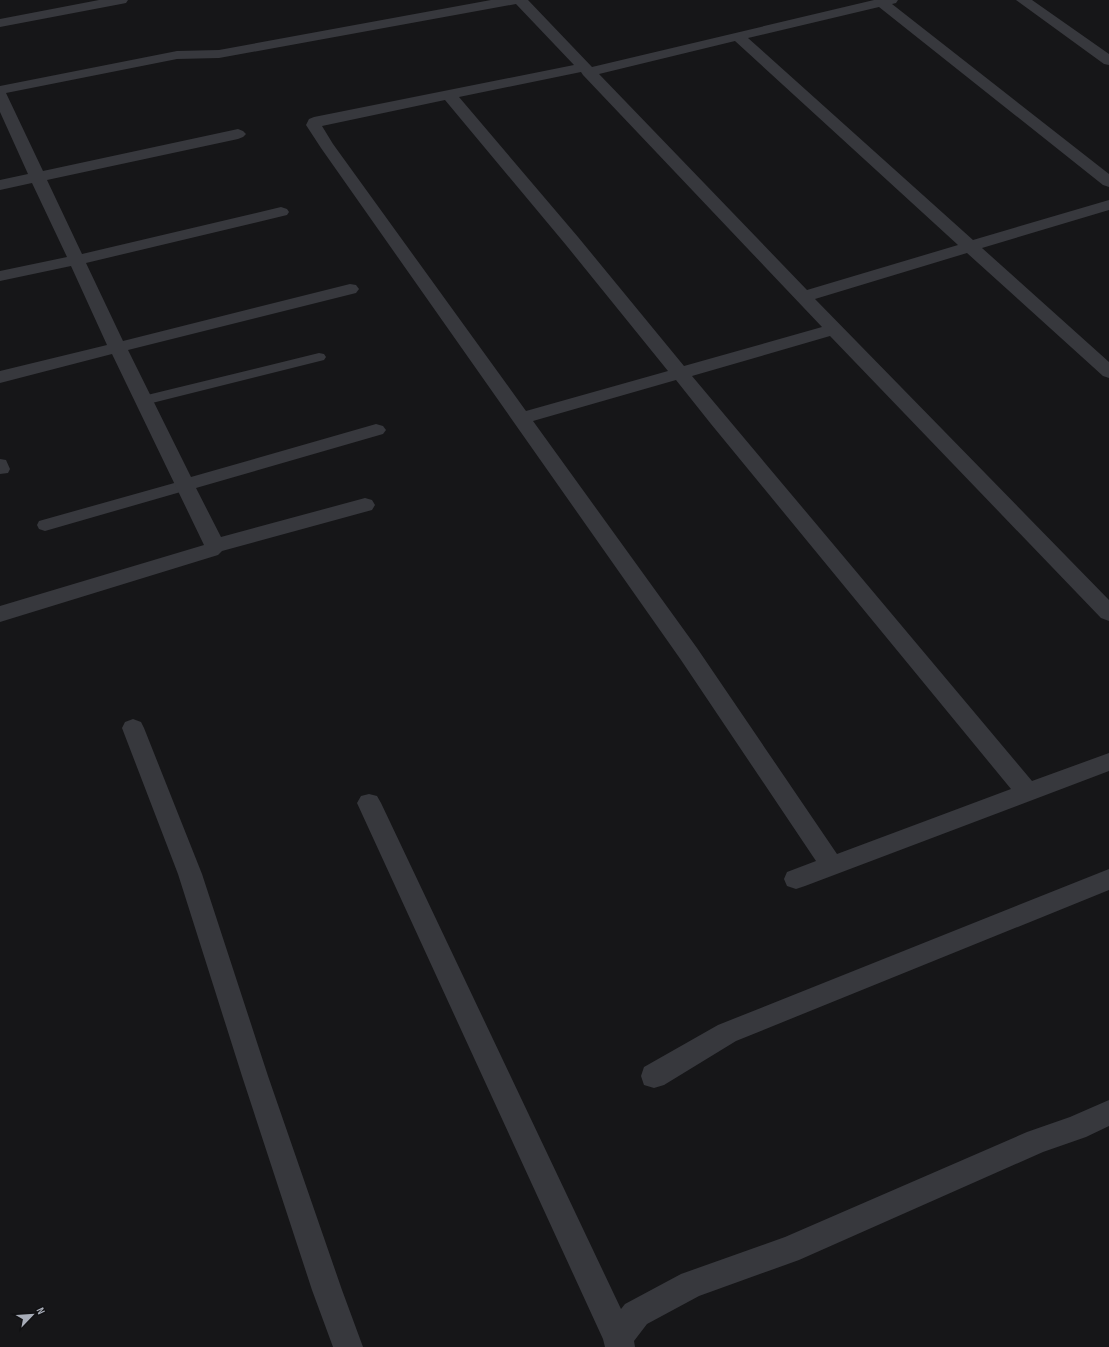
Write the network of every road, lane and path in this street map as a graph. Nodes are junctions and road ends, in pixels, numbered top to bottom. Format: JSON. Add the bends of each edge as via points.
{"nodes":[{"id":1,"x":121,"y":0,"type":"edge"},
{"id":2,"x":514,"y":0,"type":"edge"},
{"id":3,"x":520,"y":0,"type":"edge"},
{"id":4,"x":1023,"y":0,"type":"edge"},
{"id":5,"x":886,"y":1,"type":"edge"},
{"id":6,"x":3,"y":19,"type":"edge"},
{"id":7,"x":738,"y":37,"type":"junction"},
{"id":8,"x":1109,"y":62,"type":"edge"},
{"id":9,"x":585,"y":69,"type":"junction"},
{"id":10,"x":0,"y":90,"type":"edge"},
{"id":11,"x":449,"y":95,"type":"junction"},
{"id":12,"x":0,"y":96,"type":"edge"},
{"id":13,"x":238,"y":134,"type":"dead end"},
{"id":14,"x":39,"y":177,"type":"junction"},
{"id":15,"x":1109,"y":182,"type":"edge"},
{"id":16,"x":0,"y":185,"type":"edge"},
{"id":17,"x":1109,"y":205,"type":"edge"},
{"id":18,"x":281,"y":212,"type":"dead end"},
{"id":19,"x":970,"y":247,"type":"junction"},
{"id":20,"x":77,"y":260,"type":"junction"},
{"id":21,"x":0,"y":276,"type":"edge"},
{"id":22,"x":350,"y":289,"type":"dead end"},
{"id":23,"x":804,"y":297,"type":"junction"},
{"id":24,"x":834,"y":329,"type":"junction"},
{"id":25,"x":118,"y":347,"type":"junction"},
{"id":26,"x":319,"y":357,"type":"dead end"},
{"id":27,"x":1109,"y":372,"type":"edge"},
{"id":28,"x":680,"y":373,"type":"junction"},
{"id":29,"x":0,"y":377,"type":"edge"},
{"id":30,"x":144,"y":400,"type":"junction"},
{"id":31,"x":520,"y":419,"type":"junction"},
{"id":32,"x":376,"y":430,"type":"dead end"},
{"id":33,"x":185,"y":485,"type":"junction"},
{"id":34,"x":365,"y":505,"type":"dead end"},
{"id":35,"x":45,"y":525,"type":"dead end"},
{"id":36,"x":215,"y":546,"type":"junction"},
{"id":37,"x":1109,"y":613,"type":"edge"},
{"id":38,"x":0,"y":614,"type":"edge"},
{"id":39,"x":133,"y":728,"type":"dead end"},
{"id":40,"x":1109,"y":762,"type":"edge"},
{"id":41,"x":1028,"y":793,"type":"junction"},
{"id":42,"x":369,"y":803,"type":"dead end"},
{"id":43,"x":832,"y":866,"type":"junction"},
{"id":44,"x":1109,"y":879,"type":"edge"},
{"id":45,"x":796,"y":880,"type":"dead end"},
{"id":46,"x":654,"y":1076,"type":"dead end"},
{"id":47,"x":1109,"y":1112,"type":"edge"},
{"id":48,"x":619,"y":1342,"type":"edge"},
{"id":49,"x":348,"y":1347,"type":"edge"}],
"edges":[{"from":1,"to":6,"type":"street"},
{"from":2,"to":10,"type":"street","via":[[219,54],[177,55]]},
{"from":3,"to":9,"type":"street"},
{"from":4,"to":8,"type":"street"},
{"from":5,"to":7,"type":"street"},
{"from":5,"to":15,"type":"street"},
{"from":7,"to":9,"type":"street"},
{"from":7,"to":19,"type":"street"},
{"from":9,"to":11,"type":"street"},
{"from":9,"to":23,"type":"street"},
{"from":11,"to":28,"type":"street"},
{"from":11,"to":31,"type":"street","via":[[314,122],[314,125]]},
{"from":12,"to":14,"type":"street"},
{"from":13,"to":14,"type":"street"},
{"from":14,"to":16,"type":"street"},
{"from":14,"to":20,"type":"street"},
{"from":17,"to":19,"type":"street"},
{"from":18,"to":20,"type":"street"},
{"from":19,"to":23,"type":"street"},
{"from":19,"to":27,"type":"street"},
{"from":20,"to":21,"type":"street"},
{"from":20,"to":25,"type":"street"},
{"from":22,"to":25,"type":"street"},
{"from":23,"to":24,"type":"street"},
{"from":24,"to":28,"type":"street"},
{"from":24,"to":37,"type":"street"},
{"from":25,"to":29,"type":"street"},
{"from":25,"to":30,"type":"street"},
{"from":26,"to":30,"type":"lane"},
{"from":28,"to":31,"type":"street"},
{"from":28,"to":41,"type":"street"},
{"from":30,"to":33,"type":"street"},
{"from":31,"to":43,"type":"street","via":[[689,654]]},
{"from":32,"to":33,"type":"street"},
{"from":33,"to":35,"type":"lane"},
{"from":33,"to":36,"type":"street"},
{"from":34,"to":36,"type":"street"},
{"from":36,"to":38,"type":"street","via":[[212,550]]},
{"from":39,"to":49,"type":"street","via":[[190,874],[260,1090]]},
{"from":40,"to":41,"type":"street"},
{"from":41,"to":43,"type":"street"},
{"from":42,"to":48,"type":"street"},
{"from":43,"to":45,"type":"street"},
{"from":44,"to":46,"type":"street","via":[[727,1033]]},
{"from":47,"to":48,"type":"street","via":[[789,1250],[691,1284],[636,1314]]}]}
